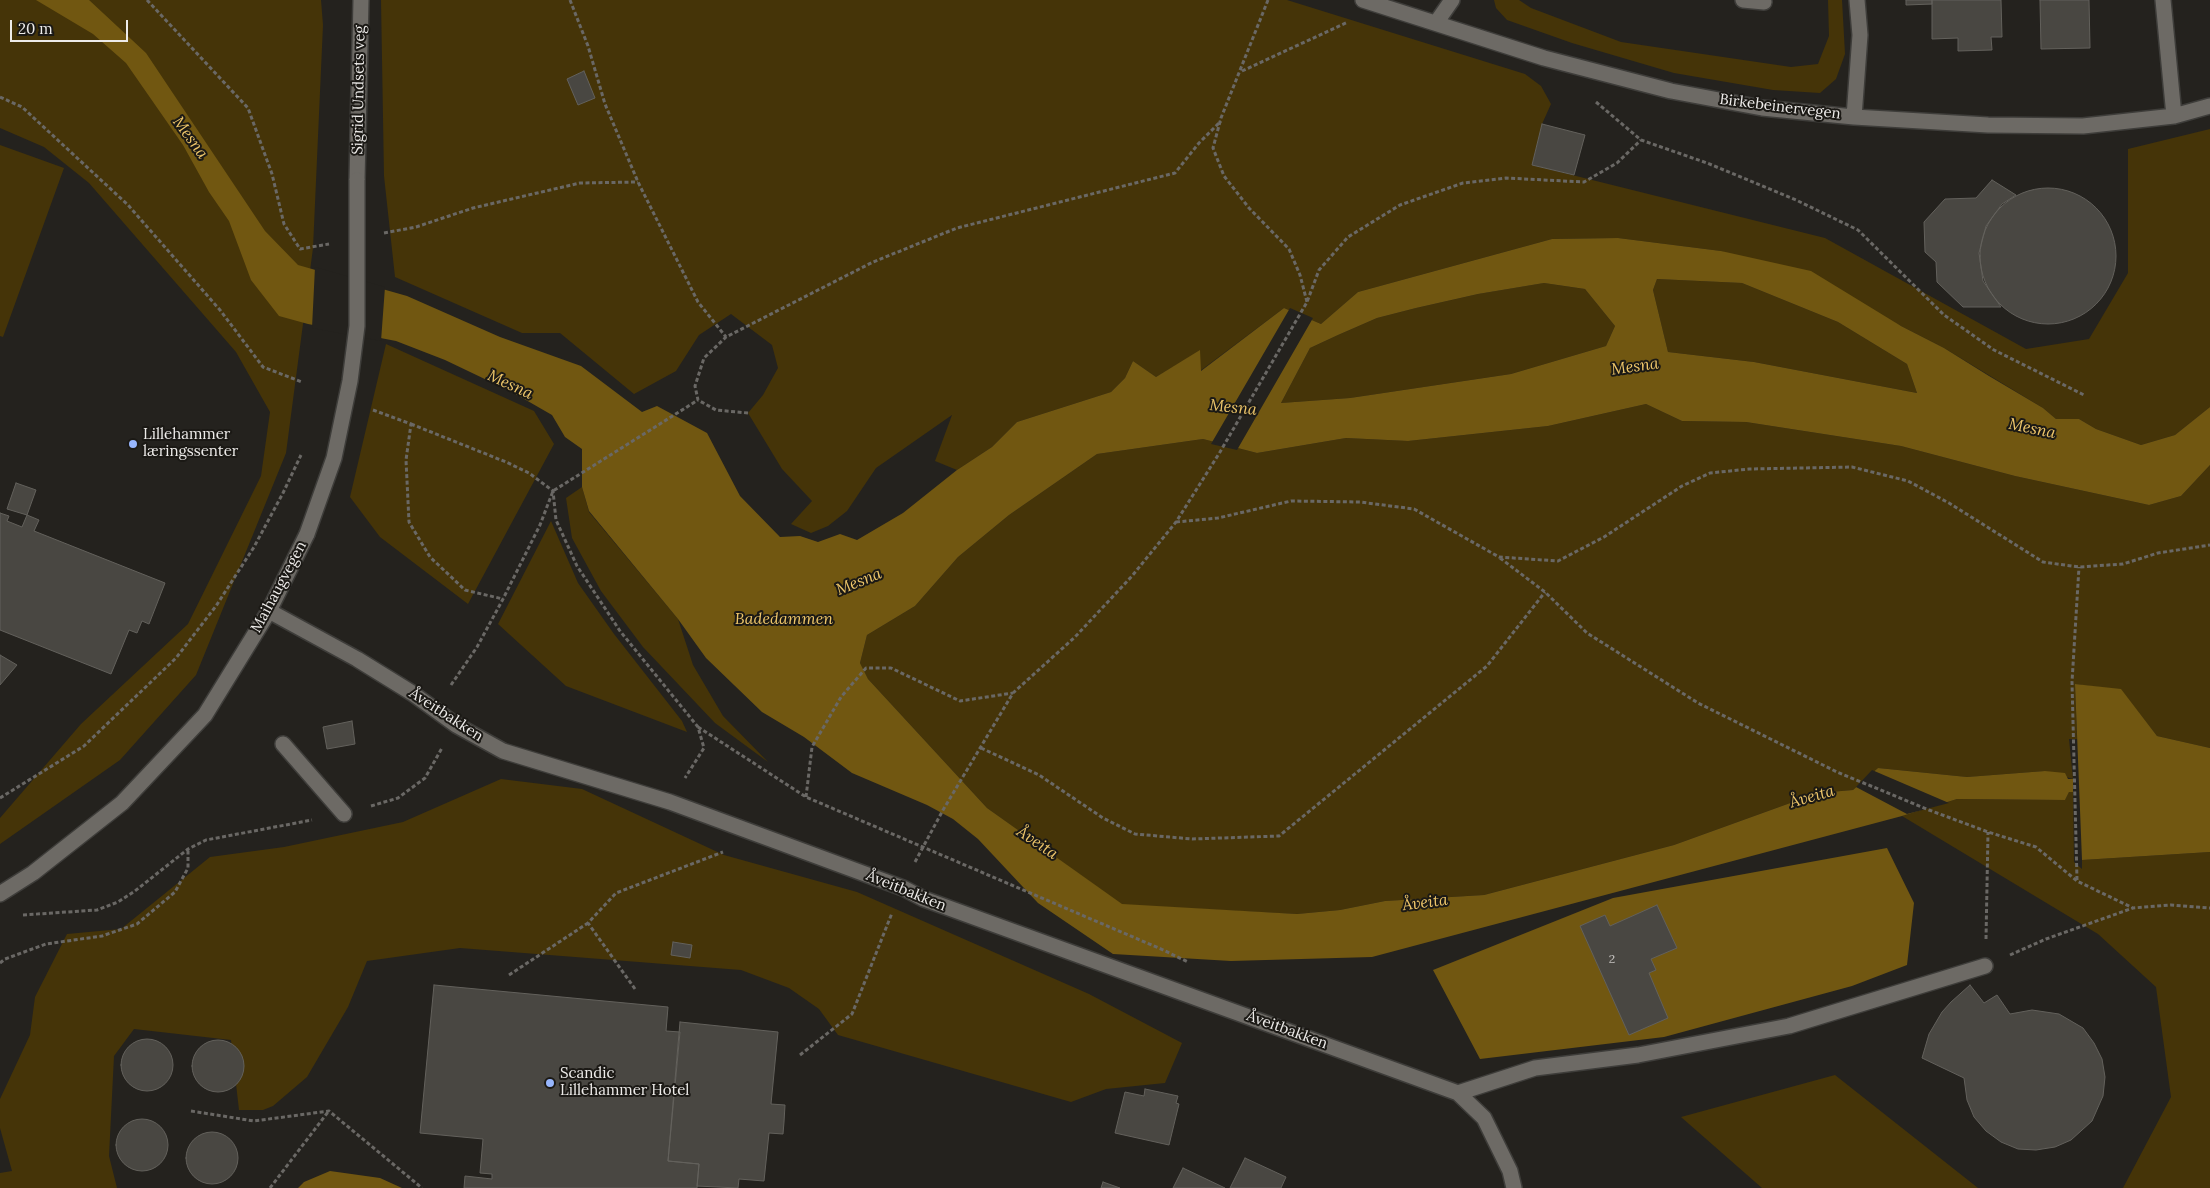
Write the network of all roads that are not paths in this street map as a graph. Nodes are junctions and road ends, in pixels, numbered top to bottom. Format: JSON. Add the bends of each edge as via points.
{"nodes":[{"id":1,"x":362,"y":0,"type":"edge"},
{"id":2,"x":1363,"y":0,"type":"edge"},
{"id":3,"x":1452,"y":0,"type":"edge"},
{"id":4,"x":1743,"y":0,"type":"edge"},
{"id":5,"x":1857,"y":0,"type":"edge"},
{"id":6,"x":2163,"y":0,"type":"edge"},
{"id":7,"x":1764,"y":2,"type":"dead end"},
{"id":8,"x":1436,"y":23,"type":"junction"},
{"id":9,"x":2210,"y":106,"type":"edge"},
{"id":10,"x":2174,"y":116,"type":"junction"},
{"id":11,"x":1854,"y":117,"type":"junction"},
{"id":12,"x":358,"y":180,"type":"joint"},
{"id":13,"x":269,"y":611,"type":"junction"},
{"id":14,"x":283,"y":744,"type":"dead end"},
{"id":15,"x":344,"y":814,"type":"road end"},
{"id":16,"x":0,"y":894,"type":"edge"},
{"id":17,"x":1985,"y":966,"type":"road end"},
{"id":18,"x":1458,"y":1093,"type":"junction"},
{"id":19,"x":1514,"y":1188,"type":"edge"}],
"edges":[{"from":1,"to":12,"type":"street","name":"Sigrid Undsets veg"},
{"from":2,"to":8,"type":"street","name":"Birkebeinervegen"},
{"from":3,"to":8,"type":"street"},
{"from":4,"to":7,"type":"street"},
{"from":5,"to":11,"type":"street","via":[[1860,35]]},
{"from":6,"to":10,"type":"street"},
{"from":8,"to":11,"type":"street","name":"Birkebeinervegen","via":[[1544,58],[1670,90],[1762,108]]},
{"from":9,"to":10,"type":"street","name":"Birkebeinervegen"},
{"from":10,"to":11,"type":"street","name":"Birkebeinervegen","via":[[2083,126],[1988,125]]},
{"from":12,"to":13,"type":"street","name":"Maihaugvegen","bridge":true,"via":[[357,326],[350,381],[334,458],[307,534]]},
{"from":13,"to":16,"type":"street","name":"Maihaugvegen","via":[[199,722],[122,803],[33,873]]},
{"from":13,"to":18,"type":"street","name":"Åveitbakken","via":[[357,659],[456,725],[503,751],[670,802],[903,888],[924,899]]},
{"from":14,"to":15,"type":"street"},
{"from":17,"to":18,"type":"street","via":[[1789,1026],[1638,1055],[1535,1068]]},
{"from":18,"to":19,"type":"street","name":"Åveitbakken","via":[[1484,1118],[1510,1171]]}]}
